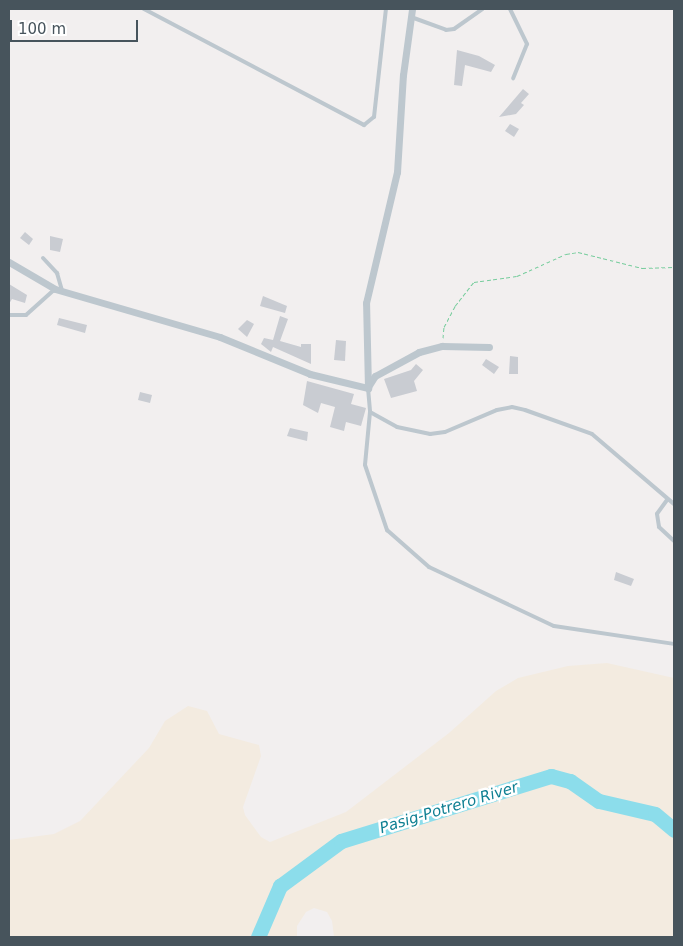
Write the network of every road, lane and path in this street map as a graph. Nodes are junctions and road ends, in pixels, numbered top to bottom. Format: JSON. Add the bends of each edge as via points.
{"nodes":[{"id":1,"x":144,"y":9,"type":"edge"},
{"id":2,"x":386,"y":9,"type":"edge"},
{"id":3,"x":412,"y":9,"type":"edge"},
{"id":4,"x":484,"y":9,"type":"edge"},
{"id":5,"x":510,"y":9,"type":"edge"},
{"id":6,"x":411,"y":17,"type":"junction"},
{"id":7,"x":512,"y":78,"type":"dead end"},
{"id":8,"x":43,"y":258,"type":"dead end"},
{"id":9,"x":9,"y":262,"type":"edge"},
{"id":10,"x":674,"y":267,"type":"edge"},
{"id":11,"x":59,"y":289,"type":"junction"},
{"id":12,"x":9,"y":315,"type":"edge"},
{"id":13,"x":442,"y":346,"type":"junction"},
{"id":14,"x":489,"y":347,"type":"dead end"},
{"id":15,"x":368,"y":388,"type":"junction"},
{"id":16,"x":370,"y":412,"type":"junction"},
{"id":17,"x":668,"y":500,"type":"junction"},
{"id":18,"x":674,"y":504,"type":"edge"},
{"id":19,"x":674,"y":541,"type":"edge"},
{"id":20,"x":674,"y":644,"type":"edge"}],
"edges":[{"from":1,"to":2,"type":"lane","via":[[364,125],[374,117]]},
{"from":3,"to":6,"type":"street"},
{"from":4,"to":6,"type":"lane","via":[[462,26],[446,30]]},
{"from":5,"to":7,"type":"lane","via":[[527,44]]},
{"from":6,"to":15,"type":"street","via":[[403,75],[397,172],[366,303]]},
{"from":8,"to":11,"type":"lane","via":[[57,272]]},
{"from":9,"to":11,"type":"street"},
{"from":10,"to":13,"type":"path","via":[[642,268],[578,252],[517,276],[474,282],[454,306],[444,327]]},
{"from":11,"to":12,"type":"lane","via":[[26,315]]},
{"from":11,"to":15,"type":"street","via":[[220,337],[310,374]]},
{"from":13,"to":14,"type":"street"},
{"from":13,"to":15,"type":"street","via":[[419,352],[389,368],[375,376]]},
{"from":15,"to":16,"type":"lane"},
{"from":16,"to":17,"type":"lane","via":[[397,427],[430,434],[446,432],[497,410],[512,407],[525,410],[592,434]]},
{"from":16,"to":20,"type":"lane","via":[[365,464],[387,530],[429,566],[554,626]]},
{"from":17,"to":18,"type":"lane"},
{"from":17,"to":19,"type":"lane","via":[[657,514],[659,527]]}]}
